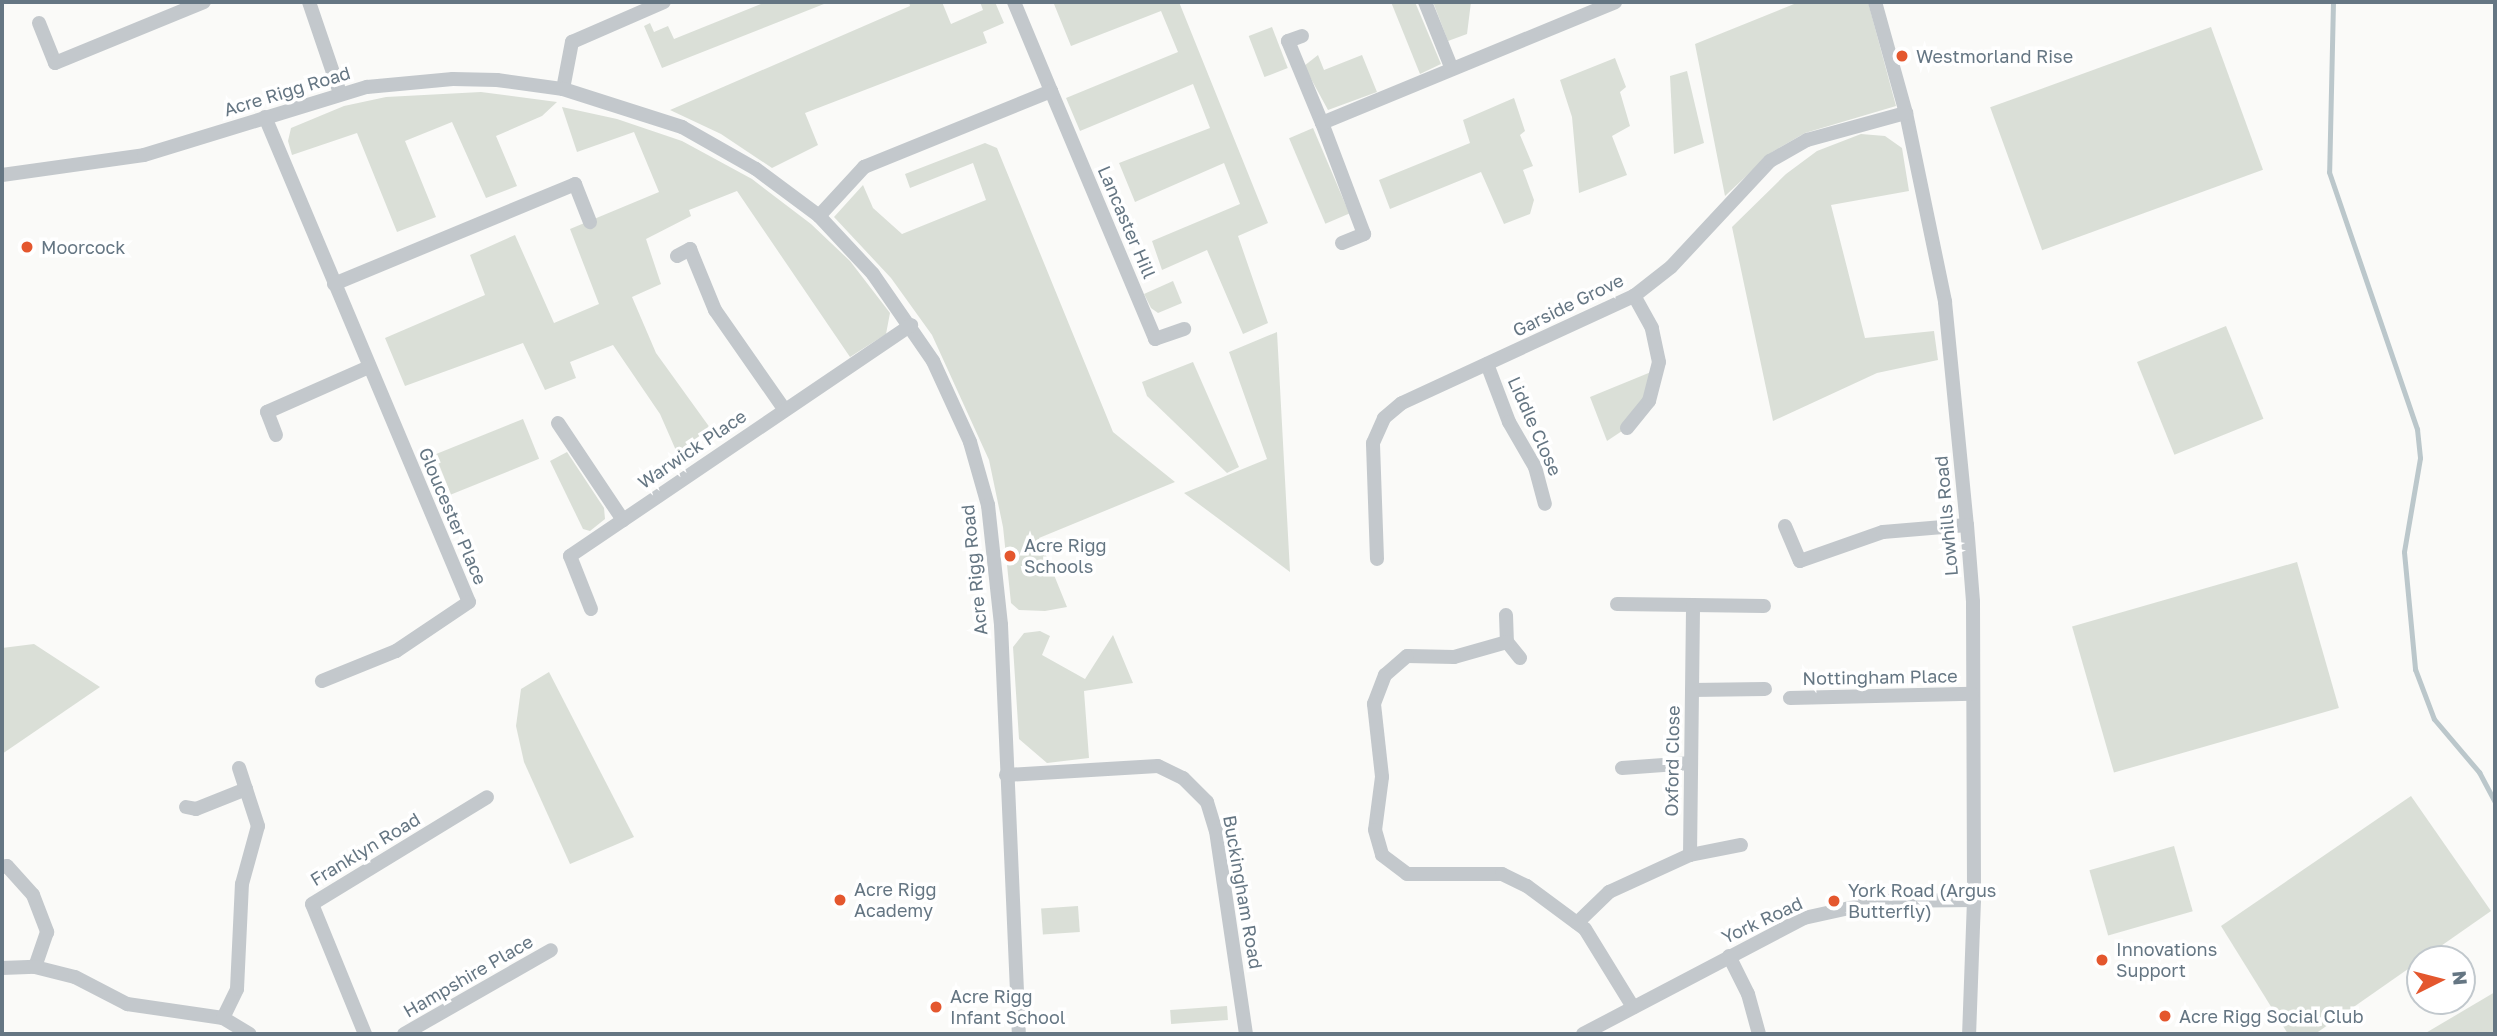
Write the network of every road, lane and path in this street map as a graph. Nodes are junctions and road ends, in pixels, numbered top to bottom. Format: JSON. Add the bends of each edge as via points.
{"nodes":[{"id":1,"x":204,"y":2,"type":"edge"},
{"id":2,"x":309,"y":2,"type":"edge"},
{"id":3,"x":664,"y":2,"type":"edge"},
{"id":4,"x":1014,"y":2,"type":"edge"},
{"id":5,"x":1425,"y":2,"type":"edge"},
{"id":6,"x":1615,"y":2,"type":"edge"},
{"id":7,"x":1875,"y":2,"type":"edge"},
{"id":8,"x":648,"y":5,"type":"edge"},
{"id":9,"x":39,"y":23,"type":"dead end"},
{"id":10,"x":1301,"y":36,"type":"dead end"},
{"id":11,"x":1452,"y":69,"type":"junction"},
{"id":12,"x":563,"y":89,"type":"junction"},
{"id":13,"x":1051,"y":91,"type":"junction"},
{"id":14,"x":340,"y":93,"type":"junction"},
{"id":15,"x":1906,"y":113,"type":"junction"},
{"id":16,"x":265,"y":117,"type":"junction"},
{"id":17,"x":1321,"y":123,"type":"junction"},
{"id":18,"x":2,"y":175,"type":"edge"},
{"id":19,"x":818,"y":216,"type":"junction"},
{"id":20,"x":590,"y":222,"type":"dead end"},
{"id":21,"x":1342,"y":243,"type":"dead end"},
{"id":22,"x":677,"y":256,"type":"dead end"},
{"id":23,"x":334,"y":284,"type":"junction"},
{"id":24,"x":1634,"y":296,"type":"junction"},
{"id":25,"x":911,"y":325,"type":"junction"},
{"id":26,"x":1184,"y":328,"type":"dead end"},
{"id":27,"x":1487,"y":365,"type":"junction"},
{"id":28,"x":369,"y":367,"type":"junction"},
{"id":29,"x":784,"y":409,"type":"junction"},
{"id":30,"x":558,"y":422,"type":"dead end"},
{"id":31,"x":1627,"y":428,"type":"dead end"},
{"id":32,"x":276,"y":435,"type":"dead end"},
{"id":33,"x":1545,"y":504,"type":"dead end"},
{"id":34,"x":623,"y":520,"type":"junction"},
{"id":35,"x":1967,"y":525,"type":"junction"},
{"id":36,"x":1785,"y":526,"type":"dead end"},
{"id":37,"x":1377,"y":559,"type":"dead end"},
{"id":38,"x":1617,"y":604,"type":"dead end"},
{"id":39,"x":1693,"y":605,"type":"junction"},
{"id":40,"x":1765,"y":606,"type":"dead end"},
{"id":41,"x":591,"y":609,"type":"dead end"},
{"id":42,"x":1506,"y":615,"type":"dead end"},
{"id":43,"x":1507,"y":642,"type":"junction"},
{"id":44,"x":1520,"y":658,"type":"dead end"},
{"id":45,"x":322,"y":681,"type":"dead end"},
{"id":46,"x":1765,"y":689,"type":"dead end"},
{"id":47,"x":1692,"y":690,"type":"junction"},
{"id":48,"x":1972,"y":694,"type":"junction"},
{"id":49,"x":1790,"y":698,"type":"dead end"},
{"id":50,"x":1691,"y":763,"type":"junction"},
{"id":51,"x":239,"y":768,"type":"dead end"},
{"id":52,"x":1622,"y":768,"type":"dead end"},
{"id":53,"x":1006,"y":775,"type":"junction"},
{"id":54,"x":246,"y":789,"type":"junction"},
{"id":55,"x":487,"y":797,"type":"dead end"},
{"id":56,"x":186,"y":807,"type":"dead end"},
{"id":57,"x":1741,"y":845,"type":"dead end"},
{"id":58,"x":1690,"y":855,"type":"junction"},
{"id":59,"x":2,"y":867,"type":"edge"},
{"id":60,"x":1974,"y":900,"type":"junction"},
{"id":61,"x":1577,"y":923,"type":"junction"},
{"id":62,"x":551,"y":950,"type":"dead end"},
{"id":63,"x":1729,"y":956,"type":"junction"},
{"id":64,"x":35,"y":967,"type":"junction"},
{"id":65,"x":2,"y":968,"type":"edge"},
{"id":66,"x":1633,"y":1007,"type":"junction"},
{"id":67,"x":223,"y":1018,"type":"junction"},
{"id":68,"x":250,"y":1034,"type":"edge"},
{"id":69,"x":365,"y":1034,"type":"edge"},
{"id":70,"x":404,"y":1034,"type":"edge"},
{"id":71,"x":1019,"y":1034,"type":"edge"},
{"id":72,"x":1246,"y":1034,"type":"edge"},
{"id":73,"x":1583,"y":1034,"type":"edge"},
{"id":74,"x":1759,"y":1034,"type":"edge"},
{"id":75,"x":1969,"y":1034,"type":"edge"}],
"edges":[{"from":1,"to":9,"type":"street","via":[[55,63]]},
{"from":2,"to":14,"type":"street"},
{"from":3,"to":8,"type":"street"},
{"from":4,"to":13,"type":"street","name":"Lancaster Hill"},
{"from":5,"to":11,"type":"street"},
{"from":6,"to":11,"type":"street"},
{"from":7,"to":15,"type":"street","name":"Lowhills Road"},
{"from":8,"to":12,"type":"street","via":[[572,43]]},
{"from":10,"to":17,"type":"street","via":[[1288,41]]},
{"from":11,"to":17,"type":"street"},
{"from":12,"to":14,"type":"street","name":"Acre Rigg Road","via":[[453,79]]},
{"from":12,"to":19,"type":"street","name":"Acre Rigg Road","via":[[682,127],[756,169]]},
{"from":13,"to":19,"type":"street","via":[[864,167]]},
{"from":13,"to":26,"type":"street","name":"Lancaster Hill","via":[[1155,339]]},
{"from":14,"to":16,"type":"street","name":"Acre Rigg Road"},
{"from":15,"to":24,"type":"street","name":"Garside Grove","via":[[1807,140],[1770,161],[1671,267]]},
{"from":15,"to":35,"type":"street","name":"Lowhills Road","via":[[1945,302]]},
{"from":16,"to":18,"type":"street","name":"Acre Rigg Road","via":[[144,155]]},
{"from":16,"to":23,"type":"street","name":"Gloucester Place"},
{"from":17,"to":21,"type":"street","via":[[1364,234]]},
{"from":19,"to":25,"type":"street","name":"Acre Rigg Road","via":[[873,274]]},
{"from":20,"to":23,"type":"street","via":[[575,184]]},
{"from":22,"to":29,"type":"street","via":[[690,249],[715,310]]},
{"from":23,"to":28,"type":"street","name":"Gloucester Place"},
{"from":24,"to":27,"type":"street","name":"Garside Grove"},
{"from":24,"to":31,"type":"street","via":[[1651,328],[1658,362],[1649,401]]},
{"from":25,"to":29,"type":"street","name":"Warwick Place"},
{"from":25,"to":53,"type":"street","name":"Acre Rigg Road","via":[[950,394],[988,505],[1001,625]]},
{"from":27,"to":33,"type":"street","name":"Liddle Close","via":[[1508,422],[1535,467]]},
{"from":27,"to":37,"type":"street","name":"Garside Grove","via":[[1402,403],[1384,418],[1373,443]]},
{"from":28,"to":32,"type":"street","via":[[267,412]]},
{"from":28,"to":45,"type":"street","name":"Gloucester Place","via":[[469,602],[396,651]]},
{"from":29,"to":34,"type":"street","name":"Warwick Place"},
{"from":30,"to":34,"type":"street"},
{"from":34,"to":41,"type":"street","name":"Warwick Place","via":[[570,556]]},
{"from":35,"to":36,"type":"street","via":[[1883,532],[1800,561]]},
{"from":35,"to":48,"type":"street","name":"Lowhills Road","via":[[1973,602]]},
{"from":38,"to":39,"type":"street"},
{"from":39,"to":40,"type":"street"},
{"from":39,"to":47,"type":"street","name":"Oxford Close"},
{"from":42,"to":43,"type":"street"},
{"from":43,"to":44,"type":"street"},
{"from":43,"to":61,"type":"street","via":[[1454,657],[1408,656],[1385,675],[1374,704],[1382,777],[1375,830],[1382,855],[1407,874],[1502,874],[1527,886]]},
{"from":46,"to":47,"type":"street"},
{"from":47,"to":50,"type":"street","name":"Oxford Close"},
{"from":48,"to":49,"type":"street","name":"Nottingham Place"},
{"from":48,"to":60,"type":"street","name":"Lowhills Road"},
{"from":50,"to":52,"type":"street"},
{"from":50,"to":58,"type":"street","name":"Oxford Close"},
{"from":51,"to":54,"type":"street"},
{"from":53,"to":71,"type":"street","name":"Acre Rigg Road"},
{"from":53,"to":72,"type":"street","name":"Buckingham Road","via":[[1158,766],[1183,778],[1207,802],[1216,831]]},
{"from":54,"to":56,"type":"street","via":[[196,809]]},
{"from":54,"to":67,"type":"street","via":[[258,826],[242,884],[237,989]]},
{"from":55,"to":69,"type":"street","name":"Franklyn Road","via":[[312,904]]},
{"from":57,"to":58,"type":"street"},
{"from":58,"to":61,"type":"street","via":[[1609,892]]},
{"from":59,"to":64,"type":"street","via":[[7,866],[33,895],[47,932]]},
{"from":60,"to":63,"type":"street","name":"York Road","via":[[1881,901],[1804,918]]},
{"from":60,"to":75,"type":"street","name":"Lowhills Road"},
{"from":61,"to":66,"type":"street"},
{"from":62,"to":70,"type":"street","name":"Hampshire Place"},
{"from":63,"to":66,"type":"street","name":"York Road"},
{"from":63,"to":74,"type":"street","via":[[1748,995]]},
{"from":64,"to":65,"type":"street"},
{"from":64,"to":67,"type":"street","via":[[75,978],[127,1004]]},
{"from":66,"to":73,"type":"street","name":"York Road"},
{"from":67,"to":68,"type":"street"}]}
